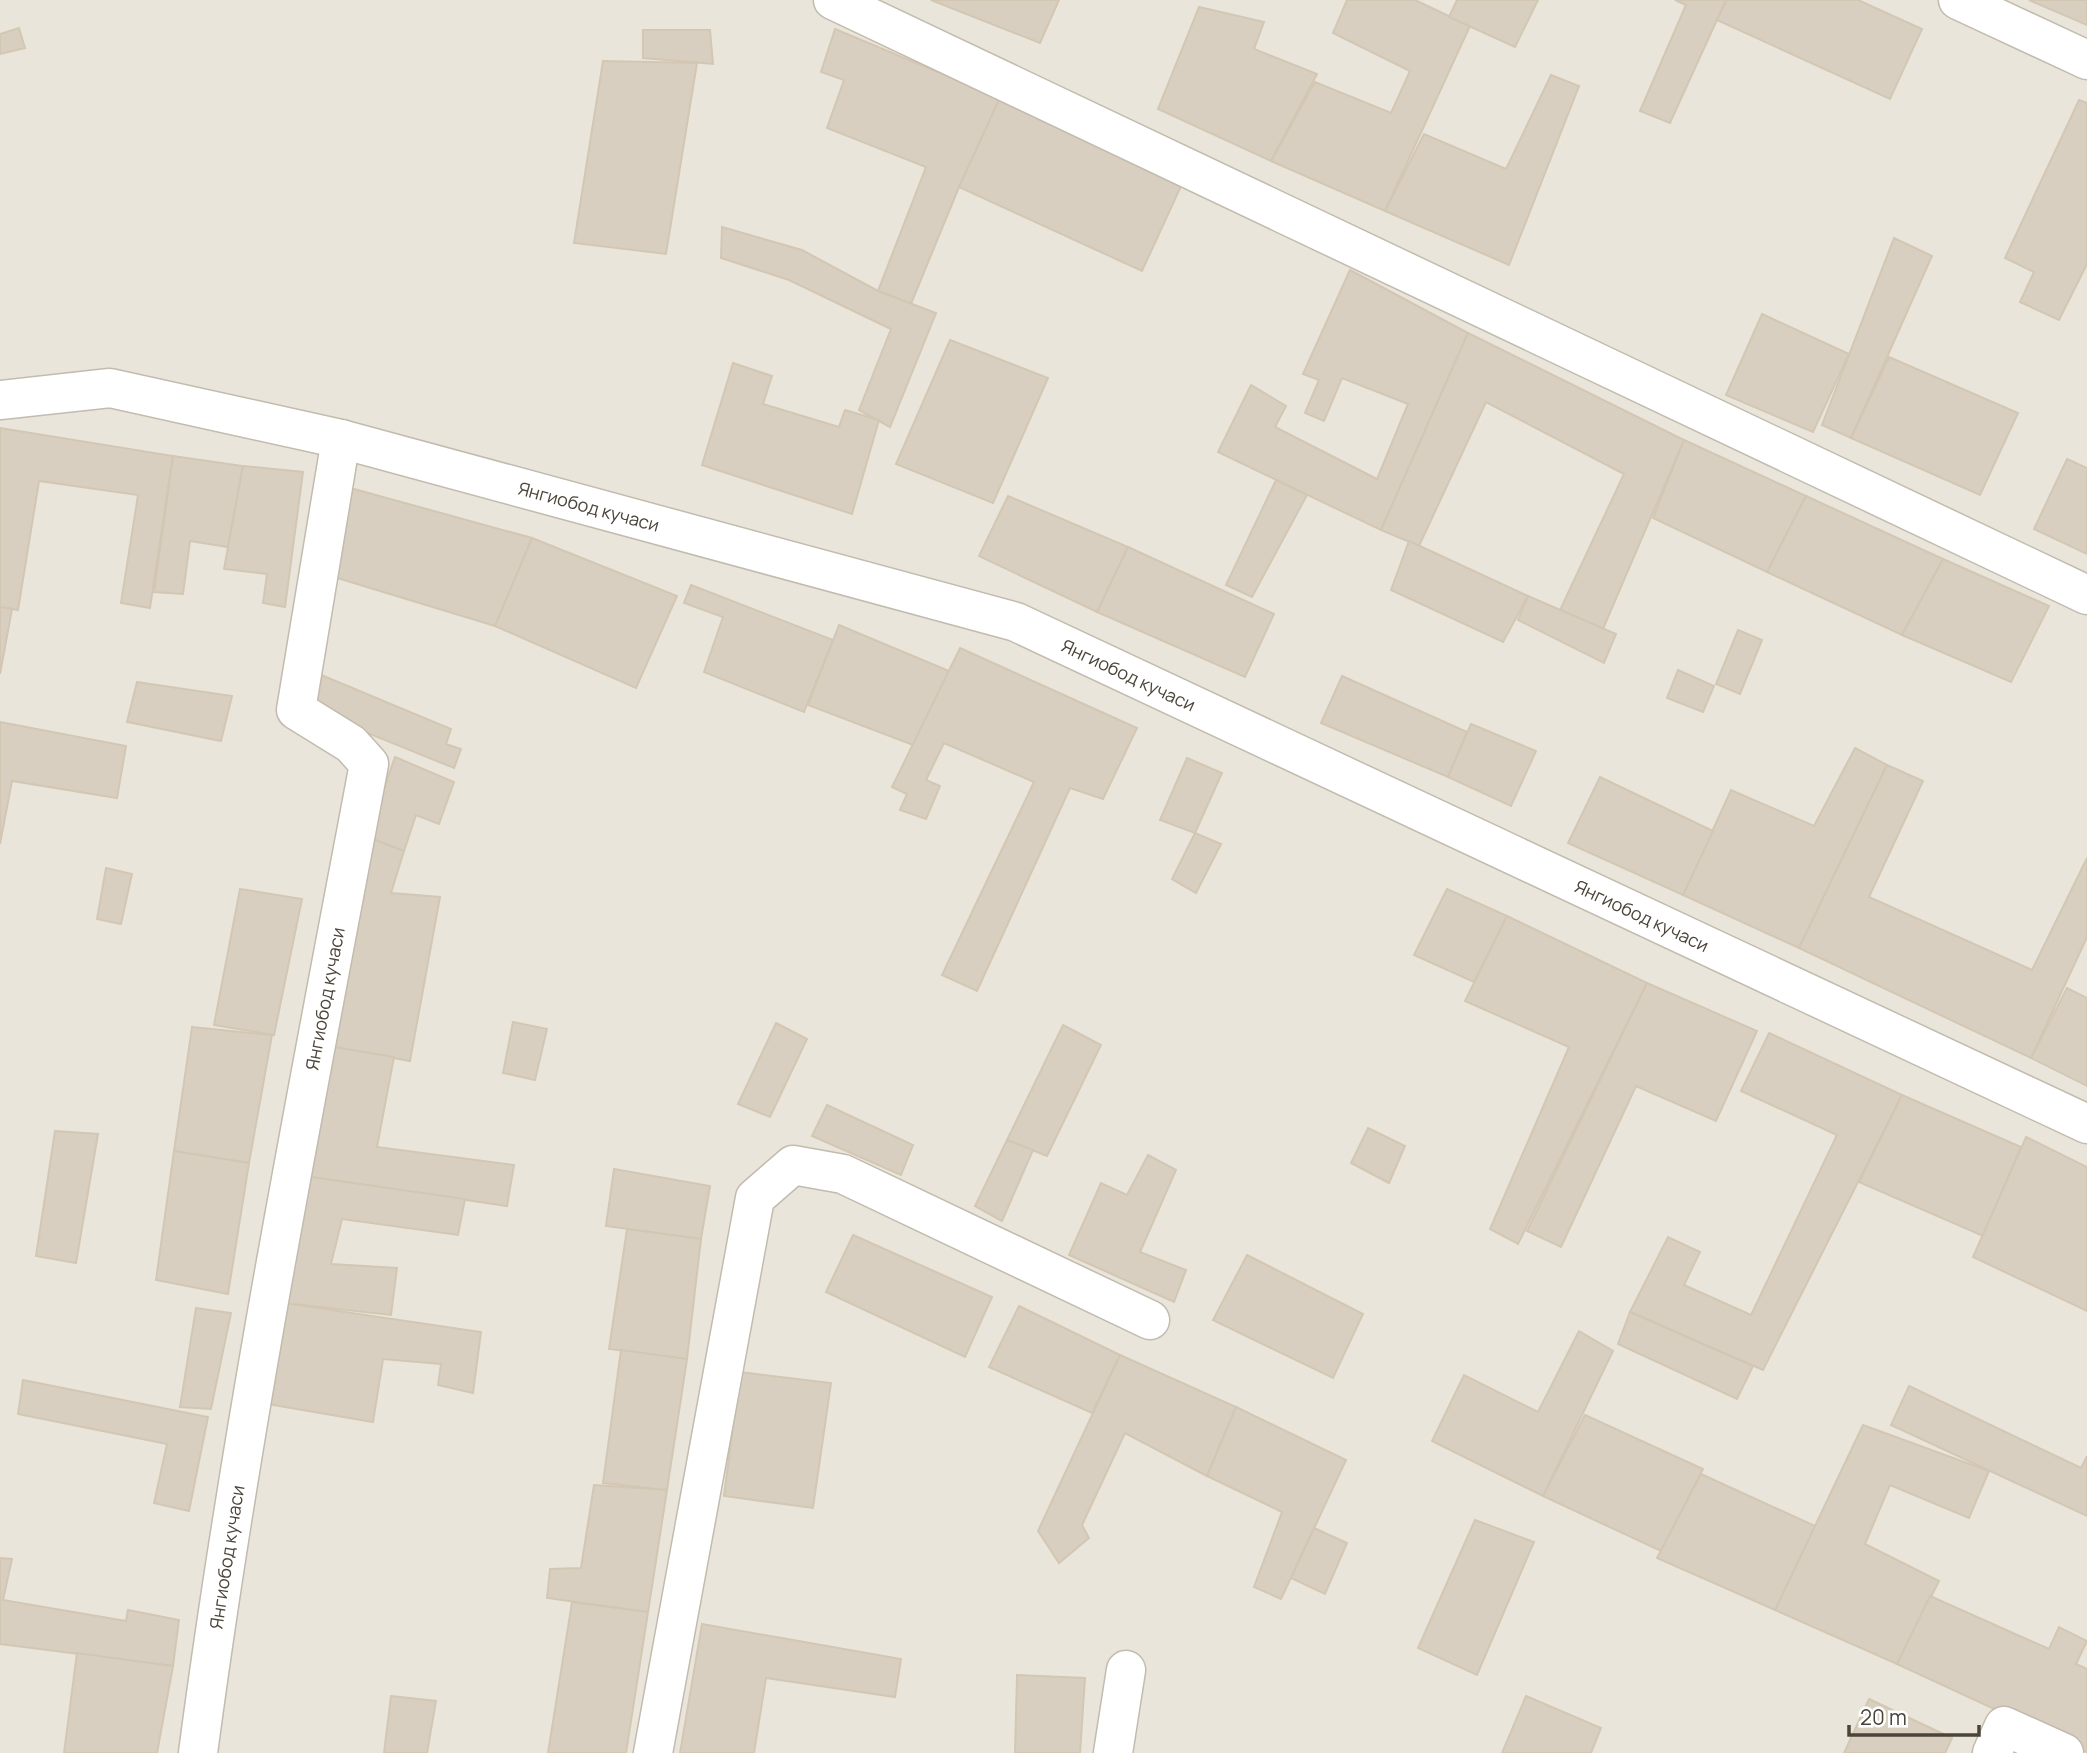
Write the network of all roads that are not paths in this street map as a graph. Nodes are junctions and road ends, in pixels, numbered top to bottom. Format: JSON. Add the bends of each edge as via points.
{"nodes":[{"id":1,"x":832,"y":0,"type":"edge"},
{"id":2,"x":1958,"y":0,"type":"edge"},
{"id":3,"x":2087,"y":60,"type":"edge"},
{"id":4,"x":0,"y":400,"type":"edge"},
{"id":5,"x":341,"y":439,"type":"junction"},
{"id":6,"x":2087,"y":595,"type":"edge"},
{"id":7,"x":2087,"y":1124,"type":"edge"},
{"id":8,"x":1150,"y":1320,"type":"dead end"},
{"id":9,"x":1126,"y":1670,"type":"dead end"},
{"id":10,"x":198,"y":1753,"type":"edge"},
{"id":11,"x":653,"y":1753,"type":"edge"},
{"id":12,"x":1113,"y":1753,"type":"edge"},
{"id":13,"x":1992,"y":1753,"type":"edge"},
{"id":14,"x":2064,"y":1753,"type":"edge"}],
"edges":[{"from":1,"to":6,"type":"street"},
{"from":2,"to":3,"type":"street"},
{"from":4,"to":5,"type":"street","via":[[110,388]]},
{"from":5,"to":7,"type":"street","name":"Янгиобод кучаси","via":[[1016,622]]},
{"from":5,"to":10,"type":"street","name":"Янгиобод кучаси","via":[[296,710],[351,744],[369,764],[270,1292]]},
{"from":8,"to":11,"type":"street","via":[[843,1174],[793,1165],[755,1198]]},
{"from":9,"to":12,"type":"street"},
{"from":13,"to":14,"type":"street","via":[[2004,1726]]}]}
